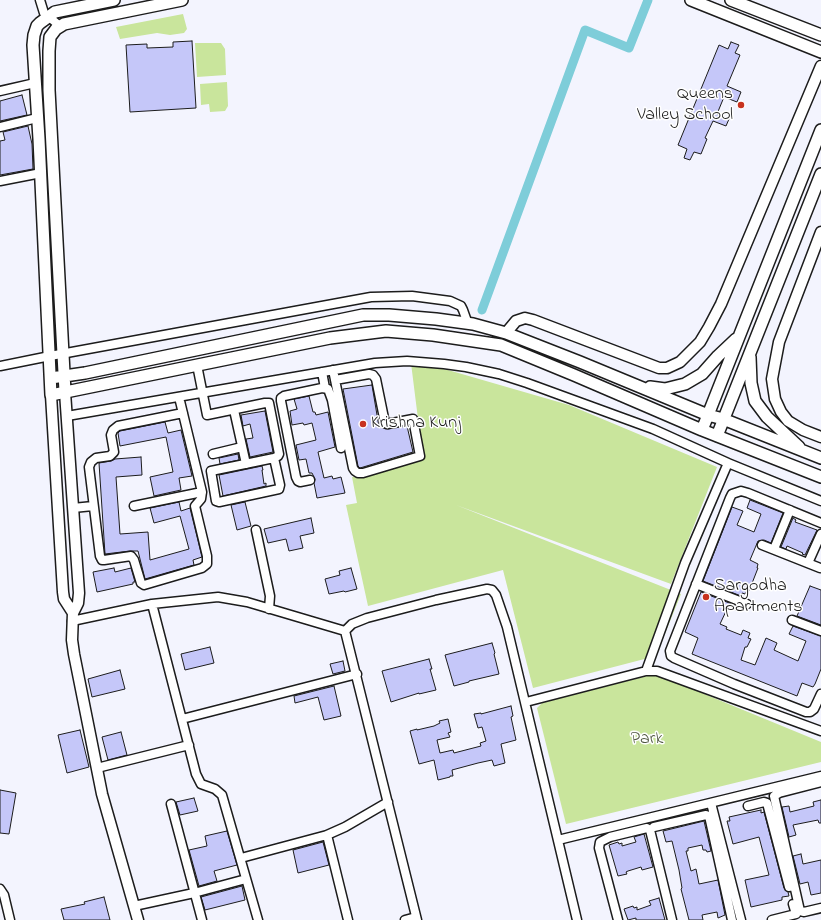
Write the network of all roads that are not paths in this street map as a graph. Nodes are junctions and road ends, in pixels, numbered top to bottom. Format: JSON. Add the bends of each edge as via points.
{"nodes":[{"id":1,"x":40,"y":0,"type":"edge"},
{"id":2,"x":114,"y":0,"type":"edge"},
{"id":3,"x":182,"y":0,"type":"edge"},
{"id":4,"x":691,"y":0,"type":"edge"},
{"id":5,"x":731,"y":0,"type":"edge"},
{"id":6,"x":47,"y":17,"type":"junction"},
{"id":7,"x":60,"y":26,"type":"junction"},
{"id":8,"x":821,"y":35,"type":"edge"},
{"id":9,"x":821,"y":52,"type":"edge"},
{"id":10,"x":821,"y":66,"type":"edge"},
{"id":11,"x":36,"y":83,"type":"junction"},
{"id":12,"x":0,"y":91,"type":"edge"},
{"id":13,"x":37,"y":118,"type":"junction"},
{"id":14,"x":0,"y":127,"type":"edge"},
{"id":15,"x":821,"y":130,"type":"edge"},
{"id":16,"x":41,"y":173,"type":"junction"},
{"id":17,"x":821,"y":174,"type":"edge"},
{"id":18,"x":0,"y":181,"type":"edge"},
{"id":19,"x":821,"y":232,"type":"edge"},
{"id":20,"x":468,"y":324,"type":"junction"},
{"id":21,"x":506,"y":333,"type":"junction"},
{"id":22,"x":739,"y":336,"type":"junction"},
{"id":23,"x":750,"y":352,"type":"junction"},
{"id":24,"x":64,"y":354,"type":"junction"},
{"id":25,"x":50,"y":356,"type":"junction"},
{"id":26,"x":0,"y":366,"type":"edge"},
{"id":27,"x":197,"y":366,"type":"junction"},
{"id":28,"x":333,"y":370,"type":"junction"},
{"id":29,"x":322,"y":372,"type":"junction"},
{"id":30,"x":64,"y":376,"type":"junction"},
{"id":31,"x":51,"y":378,"type":"junction"},
{"id":32,"x":335,"y":380,"type":"junction"},
{"id":33,"x":639,"y":386,"type":"junction"},
{"id":34,"x":325,"y":388,"type":"junction"},
{"id":35,"x":66,"y":392,"type":"junction"},
{"id":36,"x":202,"y":393,"type":"junction"},
{"id":37,"x":52,"y":395,"type":"junction"},
{"id":38,"x":179,"y":397,"type":"junction"},
{"id":39,"x":234,"y":410,"type":"junction"},
{"id":40,"x":182,"y":414,"type":"junction"},
{"id":41,"x":708,"y":415,"type":"junction"},
{"id":42,"x":67,"y":416,"type":"junction"},
{"id":43,"x":723,"y":419,"type":"junction"},
{"id":44,"x":702,"y":430,"type":"junction"},
{"id":45,"x":717,"y":436,"type":"junction"},
{"id":46,"x":821,"y":437,"type":"edge"},
{"id":47,"x":242,"y":447,"type":"junction"},
{"id":48,"x":341,"y":448,"type":"dead end"},
{"id":49,"x":804,"y":451,"type":"junction"},
{"id":50,"x":213,"y":454,"type":"dead end"},
{"id":51,"x":274,"y":458,"type":"junction"},
{"id":52,"x":821,"y":458,"type":"edge"},
{"id":53,"x":728,"y":463,"type":"junction"},
{"id":54,"x":246,"y":464,"type":"junction"},
{"id":55,"x":821,"y":477,"type":"edge"},
{"id":56,"x":310,"y":480,"type":"dead end"},
{"id":57,"x":202,"y":492,"type":"junction"},
{"id":58,"x":821,"y":500,"type":"edge"},
{"id":59,"x":94,"y":506,"type":"junction"},
{"id":60,"x":134,"y":506,"type":"dead end"},
{"id":61,"x":74,"y":508,"type":"junction"},
{"id":62,"x":790,"y":510,"type":"junction"},
{"id":63,"x":821,"y":523,"type":"edge"},
{"id":64,"x":256,"y":530,"type":"dead end"},
{"id":65,"x":821,"y":534,"type":"edge"},
{"id":66,"x":762,"y":545,"type":"dead end"},
{"id":67,"x":774,"y":549,"type":"junction"},
{"id":68,"x":808,"y":563,"type":"junction"},
{"id":69,"x":820,"y":568,"type":"edge"},
{"id":70,"x":696,"y":584,"type":"junction"},
{"id":71,"x":152,"y":604,"type":"junction"},
{"id":72,"x":747,"y":604,"type":"dead end"},
{"id":73,"x":269,"y":609,"type":"junction"},
{"id":74,"x":72,"y":617,"type":"junction"},
{"id":75,"x":792,"y":620,"type":"dead end"},
{"id":76,"x":821,"y":631,"type":"edge"},
{"id":77,"x":345,"y":632,"type":"junction"},
{"id":78,"x":646,"y":671,"type":"junction"},
{"id":79,"x":357,"y":674,"type":"junction"},
{"id":80,"x":821,"y":694,"type":"edge"},
{"id":81,"x":526,"y":702,"type":"junction"},
{"id":82,"x":182,"y":719,"type":"junction"},
{"id":83,"x":821,"y":731,"type":"edge"},
{"id":84,"x":188,"y":745,"type":"junction"},
{"id":85,"x":97,"y":768,"type":"junction"},
{"id":86,"x":821,"y":776,"type":"edge"},
{"id":87,"x":821,"y":782,"type":"edge"},
{"id":88,"x":388,"y":802,"type":"junction"},
{"id":89,"x":711,"y":803,"type":"junction"},
{"id":90,"x":171,"y":804,"type":"dead end"},
{"id":91,"x":748,"y":806,"type":"dead end"},
{"id":92,"x":651,"y":817,"type":"junction"},
{"id":93,"x":654,"y":827,"type":"junction"},
{"id":94,"x":327,"y":835,"type":"junction"},
{"id":95,"x":558,"y":840,"type":"junction"},
{"id":96,"x":241,"y":858,"type":"junction"},
{"id":97,"x":246,"y":879,"type":"junction"},
{"id":98,"x":0,"y":889,"type":"edge"},
{"id":99,"x":194,"y":893,"type":"junction"},
{"id":100,"x":134,"y":906,"type":"junction"},
{"id":101,"x":821,"y":908,"type":"edge"},
{"id":102,"x":417,"y":918,"type":"edge"},
{"id":103,"x":10,"y":920,"type":"edge"},
{"id":104,"x":138,"y":920,"type":"edge"},
{"id":105,"x":202,"y":920,"type":"edge"},
{"id":106,"x":258,"y":920,"type":"edge"},
{"id":107,"x":348,"y":920,"type":"edge"},
{"id":108,"x":405,"y":920,"type":"edge"},
{"id":109,"x":577,"y":920,"type":"edge"},
{"id":110,"x":618,"y":920,"type":"edge"},
{"id":111,"x":672,"y":920,"type":"edge"},
{"id":112,"x":676,"y":920,"type":"edge"},
{"id":113,"x":732,"y":920,"type":"edge"},
{"id":114,"x":741,"y":920,"type":"edge"},
{"id":115,"x":772,"y":920,"type":"edge"}],
"edges":[{"from":1,"to":6,"type":"street"},
{"from":2,"to":6,"type":"main road","via":[[59,10]]},
{"from":3,"to":7,"type":"main road"},
{"from":4,"to":9,"type":"main road"},
{"from":5,"to":8,"type":"main road"},
{"from":6,"to":7,"type":"street"},
{"from":6,"to":11,"type":"main road","via":[[37,26],[34,35]]},
{"from":7,"to":24,"type":"main road","via":[[52,32],[49,44],[49,90]]},
{"from":10,"to":21,"type":"street","via":[[721,304],[700,342],[680,362],[667,368],[660,368],[525,318],[516,321]]},
{"from":11,"to":12,"type":"street"},
{"from":11,"to":13,"type":"main road"},
{"from":13,"to":14,"type":"street"},
{"from":13,"to":16,"type":"main road"},
{"from":15,"to":22,"type":"main road"},
{"from":16,"to":18,"type":"street"},
{"from":16,"to":25,"type":"main road"},
{"from":17,"to":23,"type":"main road"},
{"from":19,"to":46,"type":"street","via":[[779,342],[772,379],[774,399],[788,421]]},
{"from":20,"to":21,"type":"main road"},
{"from":20,"to":24,"type":"street","via":[[461,306],[450,301],[412,296],[371,297]]},
{"from":20,"to":30,"type":"main road","via":[[389,315],[363,315]]},
{"from":21,"to":33,"type":"main road"},
{"from":22,"to":33,"type":"main road","via":[[702,374],[685,384],[665,389]]},
{"from":22,"to":41,"type":"main road"},
{"from":23,"to":43,"type":"main road"},
{"from":23,"to":49,"type":"main road","via":[[751,383],[755,401],[767,417]]},
{"from":24,"to":25,"type":"street"},
{"from":24,"to":30,"type":"main road"},
{"from":25,"to":26,"type":"street"},
{"from":25,"to":31,"type":"main road"},
{"from":27,"to":35,"type":"main road"},
{"from":27,"to":36,"type":"street"},
{"from":27,"to":44,"type":"main road","via":[[330,338],[386,331],[433,334],[501,345]]},
{"from":28,"to":29,"type":"street"},
{"from":28,"to":32,"type":"street"},
{"from":28,"to":53,"type":"street","via":[[407,361],[444,364],[499,374],[652,429]]},
{"from":29,"to":34,"type":"street"},
{"from":29,"to":36,"type":"street"},
{"from":30,"to":31,"type":"main road"},
{"from":30,"to":35,"type":"main road"},
{"from":31,"to":37,"type":"main road"},
{"from":32,"to":32,"type":"street","via":[[355,471],[363,472],[420,456],[413,419],[385,423],[373,375]]},
{"from":33,"to":41,"type":"main road"},
{"from":34,"to":48,"type":"street","via":[[332,400]]},
{"from":34,"to":56,"type":"street","via":[[284,396],[281,400],[296,477],[300,482]]},
{"from":35,"to":37,"type":"main road"},
{"from":35,"to":42,"type":"street"},
{"from":36,"to":38,"type":"street"},
{"from":36,"to":39,"type":"street","via":[[208,416]]},
{"from":37,"to":74,"type":"street","via":[[63,592]]},
{"from":38,"to":40,"type":"street"},
{"from":38,"to":42,"type":"street"},
{"from":39,"to":47,"type":"street"},
{"from":39,"to":51,"type":"street","via":[[269,403],[279,454]]},
{"from":40,"to":57,"type":"street"},
{"from":40,"to":59,"type":"street","via":[[118,426],[113,430],[111,434],[114,452],[110,456],[96,458],[89,467]]},
{"from":41,"to":43,"type":"main road"},
{"from":41,"to":44,"type":"main road"},
{"from":42,"to":61,"type":"street"},
{"from":43,"to":45,"type":"main road"},
{"from":43,"to":49,"type":"main road"},
{"from":44,"to":45,"type":"main road"},
{"from":45,"to":55,"type":"main road"},
{"from":47,"to":50,"type":"street"},
{"from":47,"to":54,"type":"street"},
{"from":49,"to":52,"type":"main road"},
{"from":51,"to":54,"type":"street"},
{"from":51,"to":54,"type":"street","via":[[279,489],[217,502],[211,471]]},
{"from":53,"to":58,"type":"street"},
{"from":53,"to":78,"type":"street","via":[[685,563]]},
{"from":57,"to":59,"type":"street","via":[[201,499],[195,506],[208,556],[206,564],[202,568],[144,585],[140,583],[131,556],[104,560],[101,558]]},
{"from":57,"to":60,"type":"street"},
{"from":59,"to":61,"type":"street"},
{"from":61,"to":74,"type":"street","via":[[79,593]]},
{"from":62,"to":63,"type":"street"},
{"from":62,"to":67,"type":"street"},
{"from":62,"to":70,"type":"street","via":[[748,493],[732,494]]},
{"from":64,"to":73,"type":"street","via":[[270,596]]},
{"from":65,"to":68,"type":"street"},
{"from":66,"to":67,"type":"street"},
{"from":67,"to":68,"type":"street"},
{"from":68,"to":69,"type":"street"},
{"from":70,"to":72,"type":"street"},
{"from":70,"to":80,"type":"street","via":[[671,646],[671,656],[806,712],[814,710]]},
{"from":71,"to":73,"type":"street","via":[[218,597]]},
{"from":71,"to":74,"type":"street"},
{"from":71,"to":82,"type":"street"},
{"from":73,"to":77,"type":"street"},
{"from":74,"to":85,"type":"street","via":[[74,654]]},
{"from":75,"to":76,"type":"street"},
{"from":77,"to":79,"type":"street"},
{"from":77,"to":81,"type":"street","via":[[352,624],[378,615],[473,591],[492,590],[503,613]]},
{"from":78,"to":81,"type":"street"},
{"from":78,"to":83,"type":"street","via":[[657,671]]},
{"from":79,"to":82,"type":"street"},
{"from":79,"to":88,"type":"street"},
{"from":81,"to":95,"type":"street"},
{"from":82,"to":84,"type":"street"},
{"from":84,"to":85,"type":"street"},
{"from":84,"to":96,"type":"street","via":[[201,784],[215,789],[222,795]]},
{"from":85,"to":100,"type":"street"},
{"from":86,"to":89,"type":"street"},
{"from":87,"to":101,"type":"street","via":[[779,793],[774,796],[774,801],[800,911]]},
{"from":88,"to":94,"type":"street","via":[[346,827]]},
{"from":88,"to":102,"type":"street"},
{"from":89,"to":92,"type":"street"},
{"from":89,"to":114,"type":"street"},
{"from":90,"to":99,"type":"street"},
{"from":91,"to":115,"type":"street","via":[[767,803],[796,914]]},
{"from":92,"to":93,"type":"street"},
{"from":92,"to":95,"type":"street"},
{"from":93,"to":112,"type":"street"},
{"from":93,"to":113,"type":"street","via":[[709,816]]},
{"from":94,"to":96,"type":"street"},
{"from":94,"to":107,"type":"street"},
{"from":95,"to":109,"type":"street"},
{"from":96,"to":97,"type":"street"},
{"from":97,"to":99,"type":"street"},
{"from":97,"to":106,"type":"street"},
{"from":98,"to":103,"type":"street"},
{"from":99,"to":100,"type":"street"},
{"from":99,"to":105,"type":"street"},
{"from":100,"to":104,"type":"street"},
{"from":102,"to":108,"type":"street"},
{"from":110,"to":111,"type":"street","via":[[599,848],[600,842],[647,828],[650,830]]}]}
